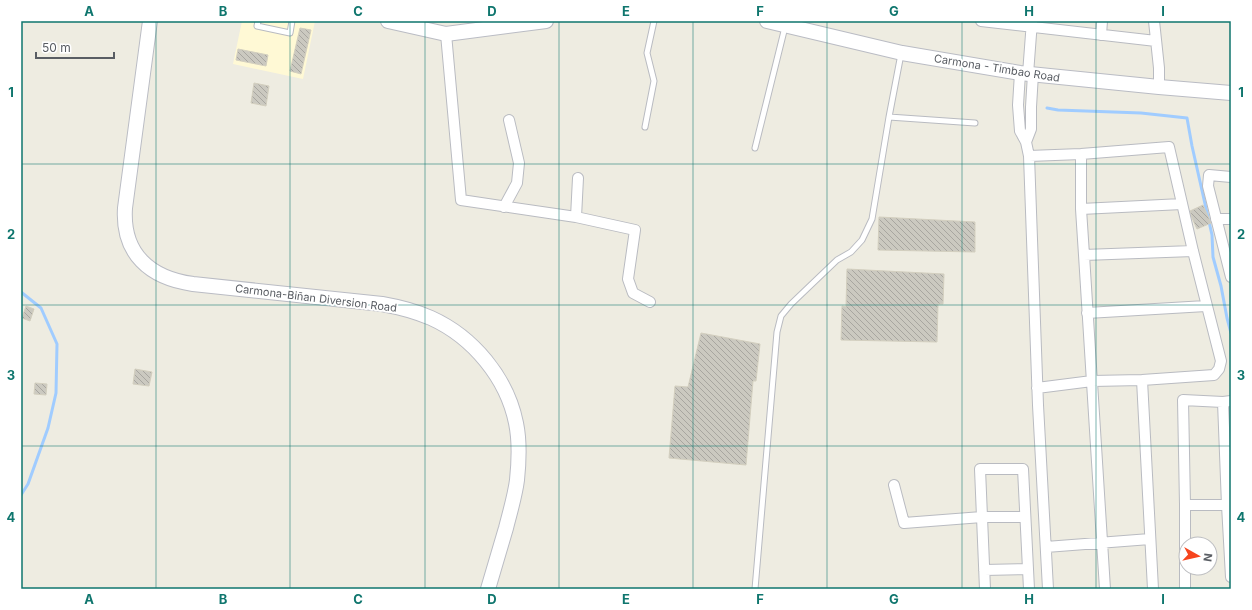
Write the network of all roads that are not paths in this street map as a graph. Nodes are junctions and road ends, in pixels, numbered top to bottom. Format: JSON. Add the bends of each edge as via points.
{"nodes":[{"id":1,"x":150,"y":21,"type":"edge"},
{"id":2,"x":258,"y":21,"type":"edge"},
{"id":3,"x":292,"y":21,"type":"edge"},
{"id":4,"x":388,"y":21,"type":"edge"},
{"id":5,"x":546,"y":21,"type":"edge"},
{"id":6,"x":654,"y":21,"type":"edge"},
{"id":7,"x":767,"y":21,"type":"edge"},
{"id":8,"x":981,"y":21,"type":"edge"},
{"id":9,"x":1102,"y":21,"type":"edge"},
{"id":10,"x":1154,"y":21,"type":"edge"},
{"id":11,"x":1032,"y":24,"type":"edge"},
{"id":12,"x":786,"y":25,"type":"junction"},
{"id":13,"x":1067,"y":26,"type":"edge"},
{"id":14,"x":446,"y":34,"type":"junction"},
{"id":15,"x":1101,"y":35,"type":"junction"},
{"id":16,"x":1156,"y":41,"type":"junction"},
{"id":17,"x":902,"y":53,"type":"junction"},
{"id":18,"x":1027,"y":74,"type":"junction"},
{"id":19,"x":1159,"y":87,"type":"junction"},
{"id":20,"x":1231,"y":93,"type":"edge"},
{"id":21,"x":889,"y":118,"type":"junction"},
{"id":22,"x":509,"y":120,"type":"dead end"},
{"id":23,"x":975,"y":123,"type":"dead end"},
{"id":24,"x":646,"y":127,"type":"dead end"},
{"id":25,"x":755,"y":148,"type":"dead end"},
{"id":26,"x":1081,"y":154,"type":"junction"},
{"id":27,"x":1029,"y":156,"type":"junction"},
{"id":28,"x":1231,"y":177,"type":"edge"},
{"id":29,"x":578,"y":178,"type":"dead end"},
{"id":30,"x":1182,"y":204,"type":"junction"},
{"id":31,"x":504,"y":206,"type":"junction"},
{"id":32,"x":1082,"y":209,"type":"junction"},
{"id":33,"x":576,"y":217,"type":"junction"},
{"id":34,"x":1216,"y":219,"type":"junction"},
{"id":35,"x":1231,"y":219,"type":"edge"},
{"id":36,"x":1193,"y":251,"type":"junction"},
{"id":37,"x":1084,"y":255,"type":"junction"},
{"id":38,"x":1228,"y":256,"type":"edge"},
{"id":39,"x":1231,"y":277,"type":"edge"},
{"id":40,"x":650,"y":302,"type":"dead end"},
{"id":41,"x":1206,"y":306,"type":"junction"},
{"id":42,"x":1087,"y":313,"type":"junction"},
{"id":43,"x":1142,"y":380,"type":"junction"},
{"id":44,"x":1092,"y":381,"type":"junction"},
{"id":45,"x":1037,"y":388,"type":"junction"},
{"id":46,"x":1227,"y":402,"type":"edge"},
{"id":47,"x":894,"y":485,"type":"dead end"},
{"id":48,"x":1229,"y":504,"type":"edge"},
{"id":49,"x":1185,"y":505,"type":"junction"},
{"id":50,"x":982,"y":517,"type":"junction"},
{"id":51,"x":1024,"y":517,"type":"junction"},
{"id":52,"x":1150,"y":539,"type":"junction"},
{"id":53,"x":1102,"y":542,"type":"junction"},
{"id":54,"x":1046,"y":547,"type":"junction"},
{"id":55,"x":1028,"y":569,"type":"junction"},
{"id":56,"x":984,"y":570,"type":"junction"},
{"id":57,"x":1231,"y":577,"type":"edge"},
{"id":58,"x":488,"y":589,"type":"edge"},
{"id":59,"x":755,"y":589,"type":"edge"},
{"id":60,"x":985,"y":589,"type":"edge"},
{"id":61,"x":1029,"y":589,"type":"edge"},
{"id":62,"x":1048,"y":589,"type":"edge"},
{"id":63,"x":1105,"y":589,"type":"edge"},
{"id":64,"x":1153,"y":589,"type":"edge"},
{"id":65,"x":1185,"y":589,"type":"edge"}],
"edges":[{"from":1,"to":58,"type":"main road","name":"Carmona-Biñan Diversion Road","via":[[124,208],[126,232],[132,246],[147,267],[175,281],[382,304],[416,312],[432,319],[456,333],[476,350],[494,372],[508,397],[516,422],[519,450],[517,482]]},
{"from":2,"to":3,"type":"lane","via":[[257,26],[290,33]]},
{"from":4,"to":14,"type":"main road"},
{"from":5,"to":14,"type":"main road"},
{"from":6,"to":24,"type":"lane","via":[[647,53],[654,82]]},
{"from":7,"to":12,"type":"main road","name":"Carmona - Timbao Road"},
{"from":8,"to":11,"type":"street"},
{"from":9,"to":15,"type":"street"},
{"from":10,"to":16,"type":"street"},
{"from":11,"to":13,"type":"street"},
{"from":11,"to":18,"type":"street"},
{"from":12,"to":17,"type":"main road","name":"Carmona - Timbao Road"},
{"from":12,"to":25,"type":"lane"},
{"from":13,"to":15,"type":"street"},
{"from":14,"to":31,"type":"street","via":[[461,200]]},
{"from":15,"to":16,"type":"street"},
{"from":16,"to":19,"type":"street"},
{"from":17,"to":18,"type":"main road","name":"Carmona - Timbao Road"},
{"from":17,"to":21,"type":"lane"},
{"from":18,"to":19,"type":"main road","name":"Carmona - Timbao Road"},
{"from":18,"to":27,"type":"street","via":[[1018,105],[1020,131]]},
{"from":19,"to":20,"type":"main road","name":"Carmona - Timbao Road"},
{"from":21,"to":23,"type":"lane"},
{"from":21,"to":59,"type":"lane","via":[[872,219],[862,240],[851,252],[837,260],[781,316],[777,332]]},
{"from":22,"to":31,"type":"street","via":[[519,163],[517,183]]},
{"from":26,"to":27,"type":"street"},
{"from":26,"to":30,"type":"street","via":[[1169,147]]},
{"from":26,"to":32,"type":"street"},
{"from":27,"to":45,"type":"street"},
{"from":28,"to":34,"type":"street","via":[[1209,175],[1208,186]]},
{"from":29,"to":33,"type":"street"},
{"from":30,"to":32,"type":"street"},
{"from":30,"to":36,"type":"street"},
{"from":31,"to":33,"type":"street"},
{"from":32,"to":37,"type":"street"},
{"from":33,"to":40,"type":"street","via":[[635,230],[628,279],[632,293]]},
{"from":34,"to":35,"type":"street"},
{"from":34,"to":38,"type":"street"},
{"from":36,"to":37,"type":"street"},
{"from":36,"to":41,"type":"street"},
{"from":37,"to":42,"type":"street"},
{"from":38,"to":39,"type":"street"},
{"from":41,"to":42,"type":"street"},
{"from":41,"to":43,"type":"street","via":[[1221,361],[1220,370],[1214,375]]},
{"from":42,"to":44,"type":"street"},
{"from":43,"to":44,"type":"street"},
{"from":43,"to":52,"type":"street"},
{"from":44,"to":45,"type":"street"},
{"from":44,"to":53,"type":"street"},
{"from":45,"to":54,"type":"street"},
{"from":46,"to":48,"type":"street"},
{"from":46,"to":49,"type":"street","via":[[1183,400]]},
{"from":47,"to":50,"type":"street","via":[[904,522]]},
{"from":48,"to":49,"type":"street"},
{"from":48,"to":57,"type":"street"},
{"from":49,"to":65,"type":"street"},
{"from":50,"to":51,"type":"street"},
{"from":50,"to":51,"type":"street","via":[[980,469],[1023,469]]},
{"from":50,"to":56,"type":"street"},
{"from":51,"to":55,"type":"street"},
{"from":52,"to":53,"type":"street"},
{"from":52,"to":64,"type":"street"},
{"from":53,"to":54,"type":"street"},
{"from":53,"to":63,"type":"street"},
{"from":54,"to":62,"type":"street"},
{"from":55,"to":56,"type":"street"},
{"from":55,"to":61,"type":"street"},
{"from":56,"to":60,"type":"street"}]}
